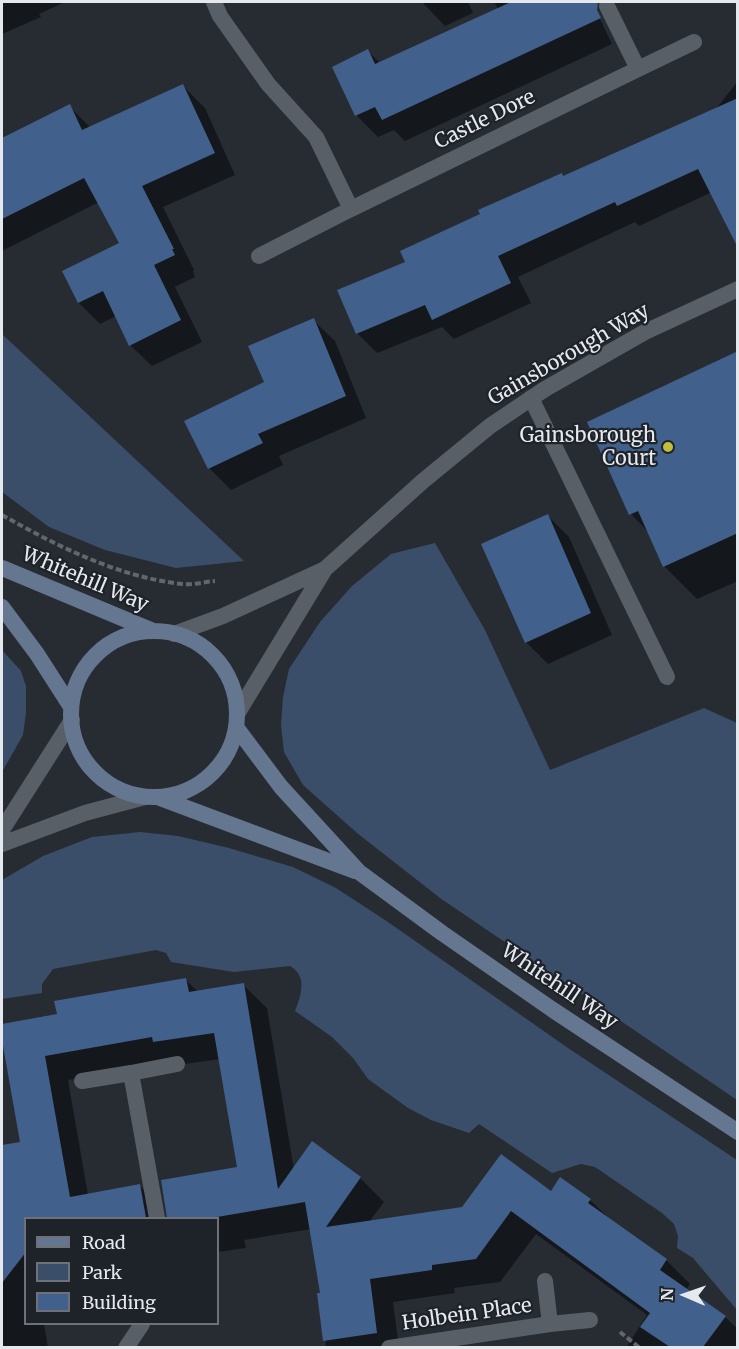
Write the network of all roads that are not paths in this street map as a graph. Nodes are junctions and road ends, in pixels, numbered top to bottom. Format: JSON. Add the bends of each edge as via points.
{"nodes":[{"id":1,"x":214,"y":2,"type":"edge"},
{"id":2,"x":608,"y":6,"type":"dead end"},
{"id":3,"x":694,"y":42,"type":"dead end"},
{"id":4,"x":638,"y":69,"type":"junction"},
{"id":5,"x":351,"y":209,"type":"junction"},
{"id":6,"x":259,"y":255,"type":"dead end"},
{"id":7,"x":738,"y":289,"type":"edge"},
{"id":8,"x":531,"y":398,"type":"junction"},
{"id":9,"x":2,"y":568,"type":"edge"},
{"id":10,"x":325,"y":569,"type":"junction"},
{"id":11,"x":2,"y":607,"type":"edge"},
{"id":12,"x":153,"y":631,"type":"junction"},
{"id":13,"x":174,"y":634,"type":"junction"},
{"id":14,"x":667,"y":677,"type":"dead end"},
{"id":15,"x":72,"y":714,"type":"junction"},
{"id":16,"x":237,"y":721,"type":"junction"},
{"id":17,"x":151,"y":797,"type":"junction"},
{"id":18,"x":2,"y":830,"type":"edge"},
{"id":19,"x":2,"y":844,"type":"edge"},
{"id":20,"x":359,"y":872,"type":"junction"},
{"id":21,"x":177,"y":1064,"type":"dead end"},
{"id":22,"x":131,"y":1073,"type":"junction"},
{"id":23,"x":82,"y":1081,"type":"dead end"},
{"id":24,"x":738,"y":1132,"type":"edge"},
{"id":25,"x":157,"y":1217,"type":"edge"},
{"id":26,"x":545,"y":1281,"type":"dead end"},
{"id":27,"x":590,"y":1320,"type":"dead end"},
{"id":28,"x":550,"y":1324,"type":"junction"},
{"id":29,"x":141,"y":1325,"type":"edge"},
{"id":30,"x":126,"y":1347,"type":"edge"},
{"id":31,"x":389,"y":1347,"type":"edge"}],
"edges":[{"from":1,"to":5,"type":"street","via":[[268,84],[316,137]]},
{"from":2,"to":4,"type":"street"},
{"from":3,"to":4,"type":"street","name":"Castle Dore"},
{"from":4,"to":5,"type":"street","name":"Castle Dore"},
{"from":5,"to":6,"type":"street","name":"Castle Dore"},
{"from":7,"to":8,"type":"street","name":"Gainsborough Way","via":[[645,332]]},
{"from":8,"to":10,"type":"street","name":"Gainsborough Way","via":[[449,458]]},
{"from":8,"to":14,"type":"street"},
{"from":9,"to":12,"type":"main road","name":"Whitehill Way"},
{"from":10,"to":13,"type":"street","name":"Gainsborough Way"},
{"from":10,"to":16,"type":"street","name":"Gainsborough Way"},
{"from":11,"to":15,"type":"main road","via":[[37,654]]},
{"from":12,"to":13,"type":"main road"},
{"from":12,"to":15,"type":"main road","via":[[125,636],[97,655],[78,683]]},
{"from":13,"to":16,"type":"main road","via":[[199,645],[219,662],[232,685]]},
{"from":15,"to":17,"type":"main road","via":[[77,745],[90,767],[120,790]]},
{"from":15,"to":18,"type":"street"},
{"from":16,"to":17,"type":"main road","via":[[229,751],[210,776],[188,790]]},
{"from":16,"to":20,"type":"main road","name":"Whitehill Way","via":[[281,787]]},
{"from":17,"to":19,"type":"street","via":[[76,816]]},
{"from":17,"to":20,"type":"main road","name":"Whitehill Way"},
{"from":20,"to":24,"type":"main road","name":"Whitehill Way","via":[[554,1010]]},
{"from":21,"to":22,"type":"street"},
{"from":22,"to":23,"type":"street"},
{"from":22,"to":25,"type":"street"},
{"from":26,"to":28,"type":"street","name":"Holbein Place"},
{"from":27,"to":28,"type":"street","name":"Holbein Place"},
{"from":28,"to":31,"type":"street","name":"Holbein Place"},
{"from":29,"to":30,"type":"street"}]}
